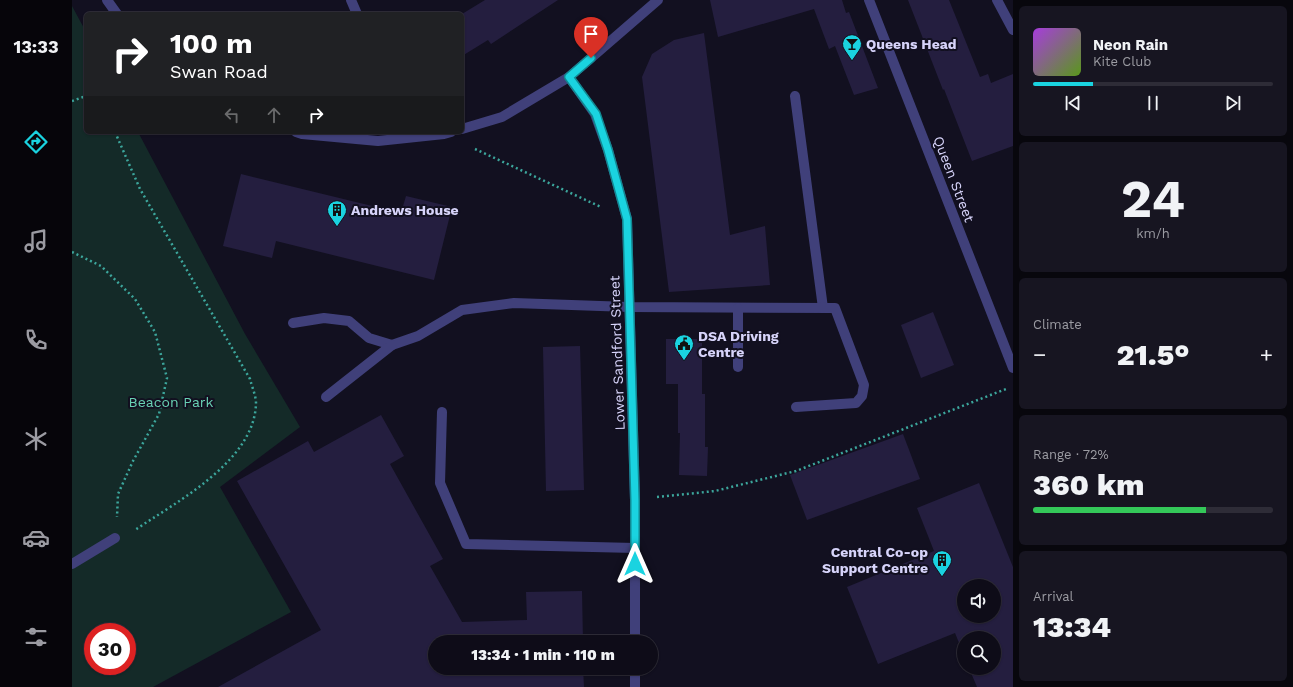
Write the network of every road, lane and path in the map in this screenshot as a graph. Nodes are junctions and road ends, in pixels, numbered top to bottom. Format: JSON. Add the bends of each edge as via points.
{"nodes":[{"id":1,"x":107,"y":0,"type":"edge"},
{"id":2,"x":351,"y":0,"type":"edge"},
{"id":3,"x":658,"y":0,"type":"edge"},
{"id":4,"x":869,"y":0,"type":"edge"},
{"id":5,"x":997,"y":0,"type":"edge"},
{"id":6,"x":116,"y":12,"type":"edge"},
{"id":7,"x":356,"y":12,"type":"edge"},
{"id":8,"x":1013,"y":30,"type":"edge"},
{"id":9,"x":569,"y":77,"type":"junction"},
{"id":10,"x":795,"y":96,"type":"dead end"},
{"id":11,"x":84,"y":97,"type":"edge"},
{"id":12,"x":72,"y":101,"type":"edge"},
{"id":13,"x":464,"y":128,"type":"edge"},
{"id":14,"x":115,"y":134,"type":"edge"},
{"id":15,"x":302,"y":134,"type":"edge"},
{"id":16,"x":426,"y":134,"type":"edge"},
{"id":17,"x":449,"y":134,"type":"edge"},
{"id":18,"x":405,"y":135,"type":"edge"},
{"id":19,"x":627,"y":219,"type":"junction"},
{"id":20,"x":72,"y":252,"type":"edge"},
{"id":21,"x":629,"y":307,"type":"junction"},
{"id":22,"x":738,"y":308,"type":"junction"},
{"id":23,"x":823,"y":308,"type":"junction"},
{"id":24,"x":293,"y":323,"type":"dead end"},
{"id":25,"x":392,"y":346,"type":"junction"},
{"id":26,"x":738,"y":367,"type":"dead end"},
{"id":27,"x":1013,"y":368,"type":"edge"},
{"id":28,"x":1013,"y":386,"type":"edge"},
{"id":29,"x":326,"y":397,"type":"dead end"},
{"id":30,"x":796,"y":407,"type":"dead end"},
{"id":31,"x":442,"y":412,"type":"dead end"},
{"id":32,"x":635,"y":500,"type":"junction"},
{"id":33,"x":115,"y":538,"type":"junction"},
{"id":34,"x":635,"y":548,"type":"junction"},
{"id":35,"x":72,"y":564,"type":"edge"},
{"id":36,"x":635,"y":635,"type":"edge"},
{"id":37,"x":635,"y":675,"type":"edge"},
{"id":38,"x":634,"y":687,"type":"edge"}],
"edges":[{"from":1,"to":6,"type":"street"},
{"from":2,"to":7,"type":"street"},
{"from":3,"to":9,"type":"street"},
{"from":4,"to":27,"type":"street","name":"Queen Street"},
{"from":5,"to":8,"type":"street"},
{"from":9,"to":13,"type":"street","via":[[502,117]]},
{"from":9,"to":19,"type":"street","name":"Lower Sandford Street","via":[[596,114]]},
{"from":10,"to":23,"type":"street"},
{"from":11,"to":12,"type":"path"},
{"from":14,"to":33,"type":"path","via":[[140,189],[250,379],[256,402],[252,424],[237,452],[206,483],[133,531]]},
{"from":15,"to":18,"type":"street","via":[[378,141]]},
{"from":16,"to":18,"type":"street"},
{"from":17,"to":19,"type":"path"},
{"from":19,"to":21,"type":"street","name":"Lower Sandford Street"},
{"from":20,"to":33,"type":"path","via":[[101,266],[135,299],[155,332],[167,378],[159,414],[118,494]]},
{"from":21,"to":22,"type":"street"},
{"from":21,"to":25,"type":"street","via":[[514,303],[462,310],[418,336]]},
{"from":21,"to":32,"type":"street","name":"Lower Sandford Street"},
{"from":22,"to":23,"type":"street"},
{"from":22,"to":26,"type":"street"},
{"from":23,"to":30,"type":"street","via":[[835,308],[864,385],[862,396],[856,404]]},
{"from":24,"to":25,"type":"street","via":[[324,318],[349,321],[369,338]]},
{"from":25,"to":29,"type":"street"},
{"from":28,"to":32,"type":"path","via":[[796,471],[715,491]]},
{"from":31,"to":34,"type":"street","via":[[440,483],[466,544]]},
{"from":32,"to":34,"type":"street","name":"Lower Sandford Street"},
{"from":33,"to":35,"type":"street"},
{"from":34,"to":36,"type":"street","name":"Lower Sandford Street"},
{"from":37,"to":38,"type":"street"}]}
